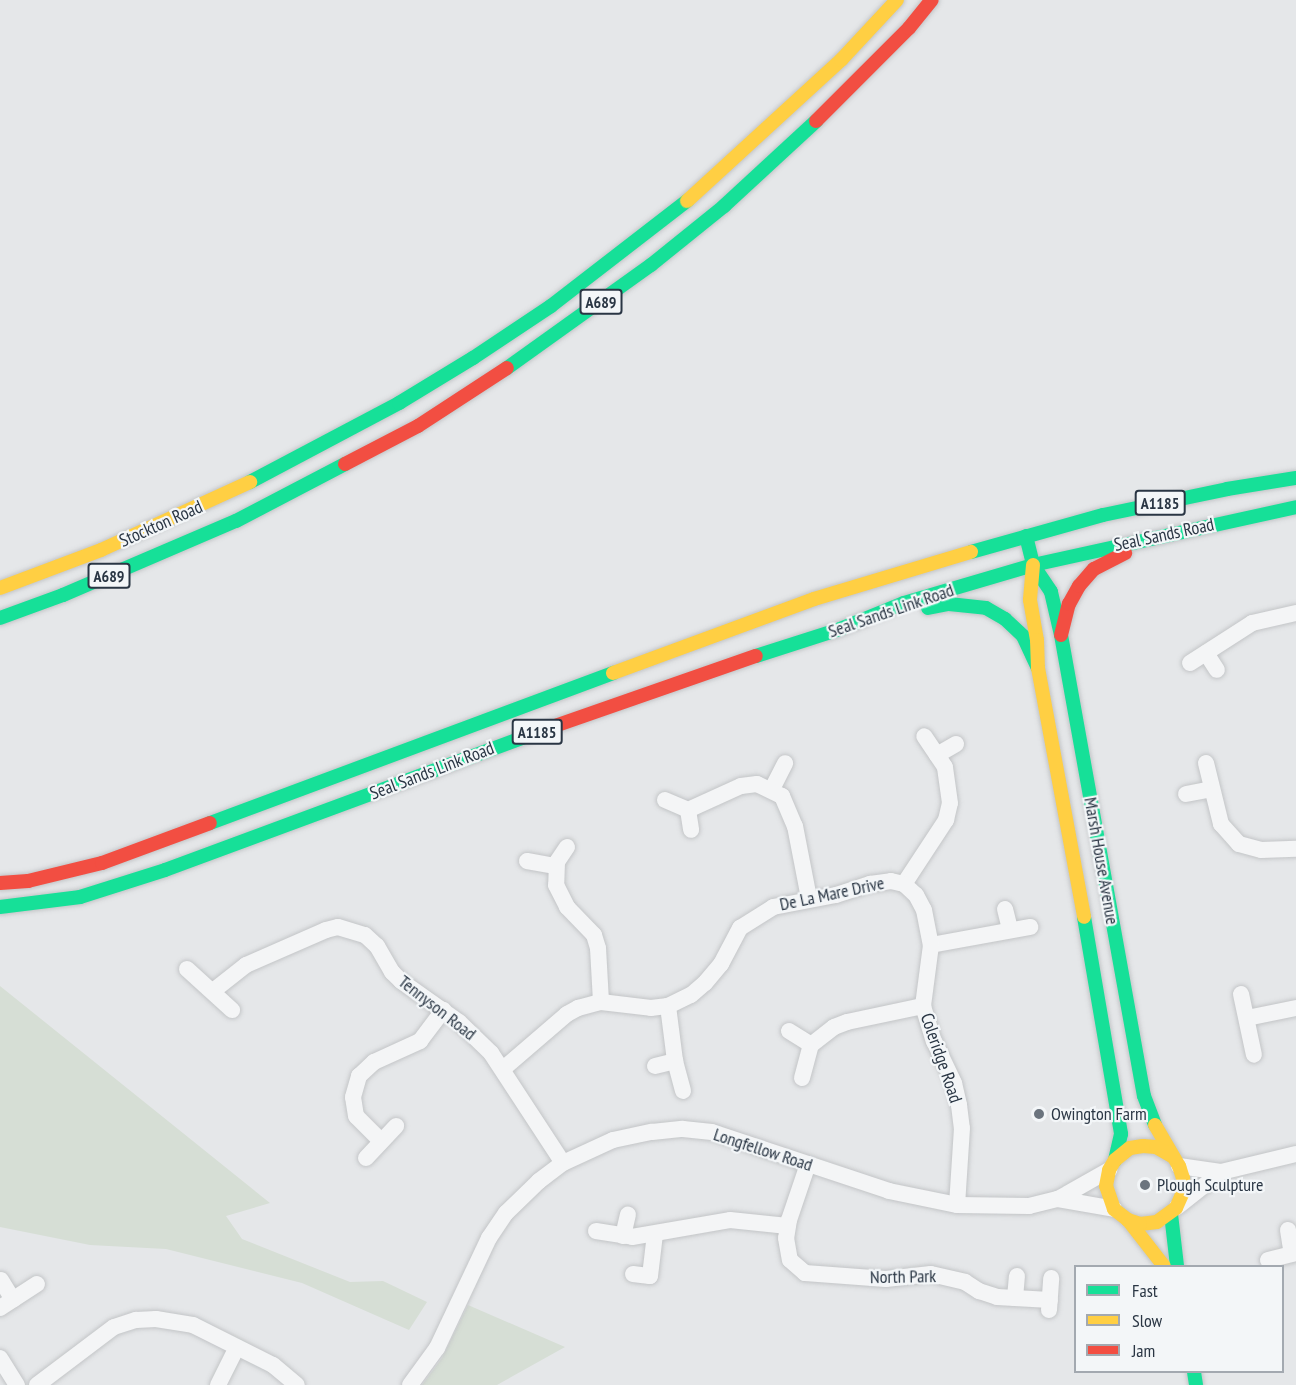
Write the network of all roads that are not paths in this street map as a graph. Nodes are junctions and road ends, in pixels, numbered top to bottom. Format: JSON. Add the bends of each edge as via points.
{"nodes":[{"id":1,"x":897,"y":0,"type":"edge"},
{"id":2,"x":932,"y":0,"type":"edge"},
{"id":3,"x":1296,"y":478,"type":"edge"},
{"id":4,"x":220,"y":498,"type":"junction"},
{"id":5,"x":1296,"y":507,"type":"edge"},
{"id":6,"x":232,"y":523,"type":"junction"},
{"id":7,"x":1026,"y":536,"type":"junction"},
{"id":8,"x":1160,"y":536,"type":"junction"},
{"id":9,"x":1033,"y":565,"type":"junction"},
{"id":10,"x":0,"y":588,"type":"edge"},
{"id":11,"x":1296,"y":613,"type":"edge"},
{"id":12,"x":0,"y":618,"type":"edge"},
{"id":13,"x":840,"y":629,"type":"junction"},
{"id":14,"x":1060,"y":635,"type":"junction"},
{"id":15,"x":1206,"y":652,"type":"junction"},
{"id":16,"x":1190,"y":663,"type":"dead end"},
{"id":17,"x":1038,"y":668,"type":"junction"},
{"id":18,"x":1217,"y":670,"type":"dead end"},
{"id":19,"x":924,"y":736,"type":"dead end"},
{"id":20,"x":956,"y":744,"type":"dead end"},
{"id":21,"x":937,"y":755,"type":"junction"},
{"id":22,"x":785,"y":764,"type":"dead end"},
{"id":23,"x":1206,"y":764,"type":"dead end"},
{"id":24,"x":772,"y":789,"type":"junction"},
{"id":25,"x":1212,"y":789,"type":"junction"},
{"id":26,"x":1186,"y":794,"type":"dead end"},
{"id":27,"x":665,"y":800,"type":"dead end"},
{"id":28,"x":688,"y":810,"type":"junction"},
{"id":29,"x":691,"y":830,"type":"dead end"},
{"id":30,"x":567,"y":847,"type":"dead end"},
{"id":31,"x":1296,"y":849,"type":"edge"},
{"id":32,"x":527,"y":861,"type":"dead end"},
{"id":33,"x":556,"y":866,"type":"junction"},
{"id":34,"x":0,"y":883,"type":"edge"},
{"id":35,"x":904,"y":884,"type":"junction"},
{"id":36,"x":809,"y":898,"type":"junction"},
{"id":37,"x":0,"y":907,"type":"edge"},
{"id":38,"x":1005,"y":909,"type":"dead end"},
{"id":39,"x":1030,"y":927,"type":"dead end"},
{"id":40,"x":1010,"y":929,"type":"junction"},
{"id":41,"x":931,"y":945,"type":"junction"},
{"id":42,"x":187,"y":969,"type":"dead end"},
{"id":43,"x":213,"y":991,"type":"junction"},
{"id":44,"x":1241,"y":994,"type":"dead end"},
{"id":45,"x":601,"y":1002,"type":"junction"},
{"id":46,"x":668,"y":1006,"type":"junction"},
{"id":47,"x":923,"y":1006,"type":"junction"},
{"id":48,"x":1296,"y":1008,"type":"edge"},
{"id":49,"x":232,"y":1010,"type":"dead end"},
{"id":50,"x":443,"y":1010,"type":"junction"},
{"id":51,"x":1247,"y":1018,"type":"junction"},
{"id":52,"x":789,"y":1031,"type":"dead end"},
{"id":53,"x":811,"y":1045,"type":"junction"},
{"id":54,"x":1254,"y":1055,"type":"dead end"},
{"id":55,"x":675,"y":1062,"type":"junction"},
{"id":56,"x":655,"y":1066,"type":"dead end"},
{"id":57,"x":503,"y":1069,"type":"junction"},
{"id":58,"x":802,"y":1078,"type":"dead end"},
{"id":59,"x":683,"y":1091,"type":"dead end"},
{"id":60,"x":396,"y":1126,"type":"dead end"},
{"id":61,"x":381,"y":1141,"type":"junction"},
{"id":62,"x":1296,"y":1154,"type":"edge"},
{"id":63,"x":366,"y":1158,"type":"dead end"},
{"id":64,"x":1176,"y":1162,"type":"junction"},
{"id":65,"x":563,"y":1163,"type":"junction"},
{"id":66,"x":808,"y":1164,"type":"junction"},
{"id":67,"x":1112,"y":1165,"type":"junction"},
{"id":68,"x":1221,"y":1172,"type":"junction"},
{"id":69,"x":1058,"y":1199,"type":"junction"},
{"id":70,"x":957,"y":1205,"type":"junction"},
{"id":71,"x":1114,"y":1209,"type":"junction"},
{"id":72,"x":1174,"y":1211,"type":"junction"},
{"id":73,"x":628,"y":1215,"type":"dead end"},
{"id":74,"x":1128,"y":1220,"type":"junction"},
{"id":75,"x":788,"y":1226,"type":"junction"},
{"id":76,"x":1288,"y":1230,"type":"dead end"},
{"id":77,"x":596,"y":1231,"type":"dead end"},
{"id":78,"x":655,"y":1234,"type":"junction"},
{"id":79,"x":623,"y":1236,"type":"junction"},
{"id":80,"x":1294,"y":1253,"type":"edge"},
{"id":81,"x":1268,"y":1260,"type":"dead end"},
{"id":82,"x":1163,"y":1265,"type":"edge"},
{"id":83,"x":1178,"y":1265,"type":"edge"},
{"id":84,"x":633,"y":1274,"type":"dead end"},
{"id":85,"x":1017,"y":1276,"type":"dead end"},
{"id":86,"x":1051,"y":1278,"type":"dead end"},
{"id":87,"x":1,"y":1280,"type":"edge"},
{"id":88,"x":37,"y":1284,"type":"dead end"},
{"id":89,"x":1015,"y":1298,"type":"junction"},
{"id":90,"x":7,"y":1304,"type":"edge"},
{"id":91,"x":237,"y":1347,"type":"junction"},
{"id":92,"x":0,"y":1358,"type":"edge"},
{"id":93,"x":18,"y":1385,"type":"edge"},
{"id":94,"x":37,"y":1385,"type":"edge"},
{"id":95,"x":218,"y":1385,"type":"edge"},
{"id":96,"x":297,"y":1385,"type":"edge"},
{"id":97,"x":410,"y":1385,"type":"edge"}],
"edges":[{"from":1,"to":4,"type":"main road","number":"A689","via":[[841,60],[713,180],[560,299],[399,403]]},
{"from":2,"to":6,"type":"main road","number":"A689","via":[[791,146],[651,265],[558,334],[418,426]]},
{"from":3,"to":7,"type":"main road","name":"Seal Sands Road","number":"A1185","via":[[1103,515]]},
{"from":4,"to":6,"type":"main road"},
{"from":4,"to":10,"type":"main road","name":"Stockton Road","number":"A689","via":[[101,550]]},
{"from":5,"to":8,"type":"main road","name":"Seal Sands Road","number":"A1185"},
{"from":6,"to":12,"type":"main road","name":"Stockton Road","number":"A689"},
{"from":7,"to":9,"type":"main road","name":"Marsh House Avenue"},
{"from":7,"to":34,"type":"main road","name":"Seal Sands Link Road","number":"A1185","via":[[814,599],[102,863]]},
{"from":8,"to":9,"type":"main road","name":"Seal Sands Road","number":"A1185"},
{"from":8,"to":14,"type":"main road","via":[[1094,569],[1069,604]]},
{"from":9,"to":13,"type":"main road","name":"Seal Sands Link Road","number":"A1185","via":[[904,603]]},
{"from":9,"to":14,"type":"main road","name":"Marsh House Avenue","via":[[1051,591]]},
{"from":9,"to":17,"type":"main road","name":"Marsh House Avenue","via":[[1029,600]]},
{"from":11,"to":15,"type":"street","via":[[1252,623]]},
{"from":13,"to":17,"type":"main road","number":"A1185","via":[[950,604],[986,608],[1023,636]]},
{"from":13,"to":37,"type":"main road","name":"Seal Sands Link Road","number":"A1185","via":[[702,673],[114,887],[42,903]]},
{"from":14,"to":64,"type":"main road","name":"Marsh House Avenue","via":[[1144,1096],[1150,1116]]},
{"from":15,"to":16,"type":"street"},
{"from":15,"to":18,"type":"street"},
{"from":17,"to":67,"type":"main road","name":"Marsh House Avenue","via":[[1121,1134]]},
{"from":19,"to":21,"type":"street"},
{"from":20,"to":21,"type":"street"},
{"from":21,"to":35,"type":"street","via":[[945,767],[949,788],[946,820]]},
{"from":22,"to":24,"type":"street"},
{"from":23,"to":25,"type":"street"},
{"from":24,"to":28,"type":"street","via":[[757,784],[741,786]]},
{"from":24,"to":36,"type":"street","via":[[782,796],[795,826]]},
{"from":25,"to":26,"type":"street"},
{"from":25,"to":31,"type":"street","via":[[1221,824],[1239,844],[1261,850]]},
{"from":27,"to":28,"type":"street"},
{"from":28,"to":29,"type":"street"},
{"from":30,"to":33,"type":"street"},
{"from":32,"to":33,"type":"street"},
{"from":33,"to":45,"type":"street","via":[[561,898],[590,928],[598,948]]},
{"from":35,"to":36,"type":"street","name":"De La Mare Drive","via":[[891,881]]},
{"from":35,"to":41,"type":"street","name":"Coleridge Road","via":[[924,910]]},
{"from":36,"to":46,"type":"street","name":"De La Mare Drive","via":[[772,907],[750,919],[731,940],[721,964],[705,984]]},
{"from":38,"to":40,"type":"street"},
{"from":39,"to":40,"type":"street"},
{"from":40,"to":41,"type":"street"},
{"from":41,"to":47,"type":"street","name":"Coleridge Road"},
{"from":42,"to":43,"type":"street"},
{"from":43,"to":49,"type":"street"},
{"from":43,"to":50,"type":"street","name":"Tennyson Road","via":[[246,965],[338,927],[365,935],[396,976]]},
{"from":44,"to":51,"type":"street"},
{"from":45,"to":46,"type":"street","name":"De La Mare Drive","via":[[651,1008]]},
{"from":45,"to":57,"type":"street","name":"De La Mare Drive","via":[[567,1014]]},
{"from":46,"to":55,"type":"street"},
{"from":47,"to":53,"type":"street","via":[[847,1022]]},
{"from":47,"to":70,"type":"street","name":"Coleridge Road","via":[[959,1105],[962,1128]]},
{"from":48,"to":51,"type":"street"},
{"from":50,"to":57,"type":"street","name":"Tennyson Road","via":[[480,1041]]},
{"from":50,"to":61,"type":"street","via":[[420,1041],[374,1062],[359,1076],[353,1097],[357,1116]]},
{"from":51,"to":54,"type":"street"},
{"from":52,"to":53,"type":"street"},
{"from":53,"to":58,"type":"street"},
{"from":55,"to":56,"type":"street"},
{"from":55,"to":59,"type":"street"},
{"from":57,"to":65,"type":"street","name":"Tennyson Road"},
{"from":60,"to":61,"type":"street"},
{"from":61,"to":63,"type":"street"},
{"from":62,"to":68,"type":"street"},
{"from":64,"to":67,"type":"main road","via":[[1156,1148],[1143,1146],[1130,1148]]},
{"from":64,"to":68,"type":"street"},
{"from":64,"to":72,"type":"main road","name":"Marsh House Avenue","via":[[1184,1190]]},
{"from":65,"to":66,"type":"street","name":"Longfellow Road","via":[[613,1140],[683,1129],[740,1139]]},
{"from":65,"to":97,"type":"street","name":"Longfellow Road","via":[[531,1188],[500,1221],[436,1348]]},
{"from":66,"to":70,"type":"street","name":"Longfellow Road","via":[[889,1191]]},
{"from":66,"to":75,"type":"street","name":"North Park"},
{"from":67,"to":69,"type":"street","name":"Longfellow Road"},
{"from":67,"to":71,"type":"main road","name":"Marsh House Avenue","via":[[1106,1186]]},
{"from":68,"to":72,"type":"street"},
{"from":69,"to":70,"type":"street","name":"Longfellow Road","via":[[1029,1206]]},
{"from":69,"to":71,"type":"street","name":"Longfellow Road"},
{"from":71,"to":74,"type":"main road"},
{"from":72,"to":74,"type":"main road","via":[[1157,1222],[1140,1224]]},
{"from":72,"to":83,"type":"main road","name":"Marsh House Avenue"},
{"from":73,"to":79,"type":"street"},
{"from":74,"to":82,"type":"main road"},
{"from":75,"to":78,"type":"street","via":[[730,1220]]},
{"from":75,"to":89,"type":"street","name":"North Park","via":[[790,1260],[805,1272],[886,1279],[931,1274],[964,1282],[996,1297]]},
{"from":76,"to":80,"type":"street"},
{"from":77,"to":79,"type":"street"},
{"from":78,"to":79,"type":"street"},
{"from":78,"to":84,"type":"street","via":[[650,1276]]},
{"from":80,"to":81,"type":"street"},
{"from":85,"to":89,"type":"street"},
{"from":86,"to":89,"type":"street","name":"North Park","via":[[1050,1305]]},
{"from":87,"to":90,"type":"street"},
{"from":88,"to":90,"type":"street"},
{"from":91,"to":94,"type":"street","via":[[175,1320],[136,1320],[114,1327]]},
{"from":91,"to":95,"type":"street"},
{"from":91,"to":96,"type":"street","via":[[273,1365]]},
{"from":92,"to":93,"type":"street"}]}
